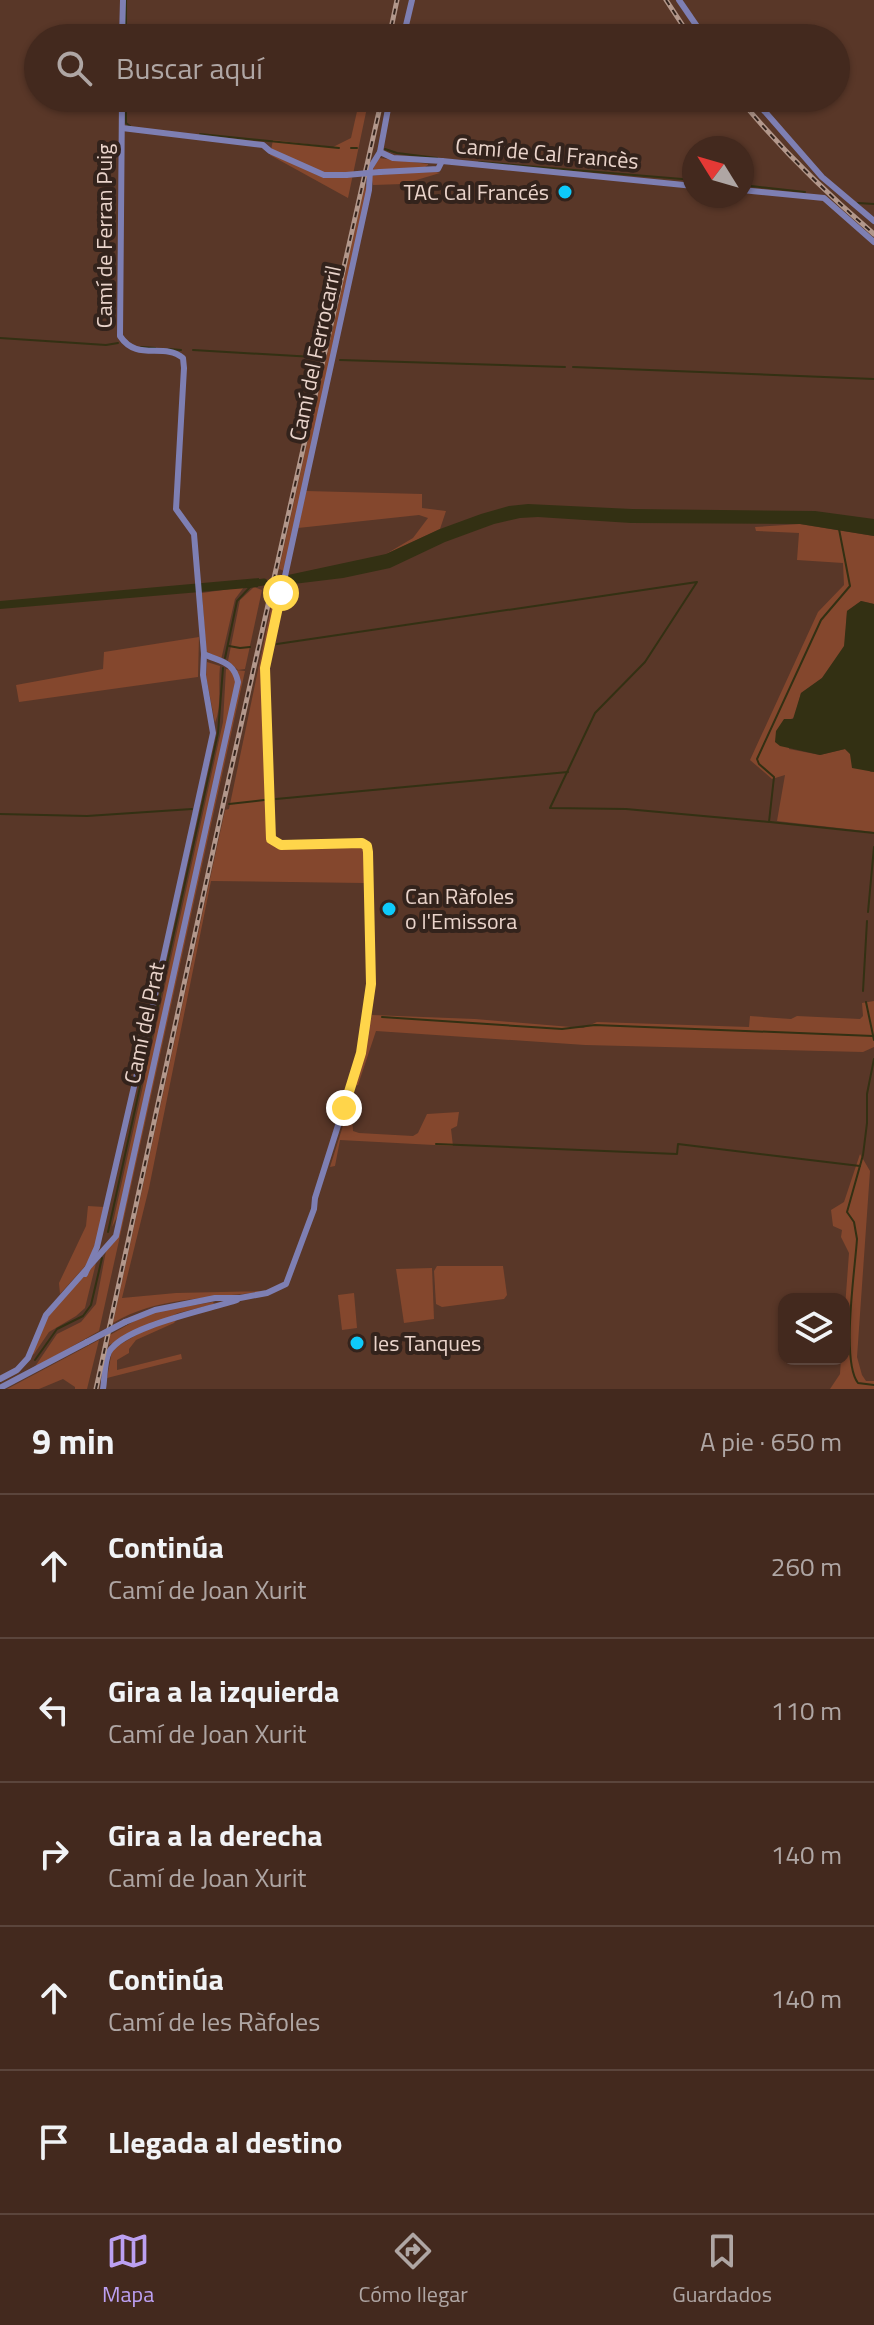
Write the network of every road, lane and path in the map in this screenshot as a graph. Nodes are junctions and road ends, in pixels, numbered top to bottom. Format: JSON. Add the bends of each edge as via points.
{"nodes":[{"id":1,"x":123,"y":0,"type":"edge"},
{"id":2,"x":412,"y":0,"type":"edge"},
{"id":3,"x":679,"y":0,"type":"edge"},
{"id":4,"x":122,"y":24,"type":"edge"},
{"id":5,"x":406,"y":24,"type":"edge"},
{"id":6,"x":695,"y":24,"type":"edge"},
{"id":7,"x":122,"y":112,"type":"edge"},
{"id":8,"x":387,"y":112,"type":"edge"},
{"id":9,"x":765,"y":112,"type":"edge"},
{"id":10,"x":122,"y":128,"type":"junction"},
{"id":11,"x":380,"y":152,"type":"junction"},
{"id":12,"x":442,"y":161,"type":"junction"},
{"id":13,"x":682,"y":185,"type":"edge"},
{"id":14,"x":754,"y":191,"type":"edge"},
{"id":15,"x":874,"y":221,"type":"edge"},
{"id":16,"x":874,"y":242,"type":"edge"},
{"id":17,"x":204,"y":654,"type":"junction"},
{"id":18,"x":85,"y":1274,"type":"junction"},
{"id":19,"x":240,"y":1298,"type":"junction"},
{"id":20,"x":0,"y":1379,"type":"edge"},
{"id":21,"x":0,"y":1388,"type":"edge"},
{"id":22,"x":103,"y":1389,"type":"edge"}],
"edges":[{"from":1,"to":4,"type":"street"},
{"from":2,"to":5,"type":"street"},
{"from":3,"to":6,"type":"street"},
{"from":7,"to":10,"type":"street","name":"Camí de Ferran Puig"},
{"from":8,"to":11,"type":"street","name":"Camí del Ferrocarril"},
{"from":9,"to":15,"type":"street","via":[[822,177]]},
{"from":10,"to":12,"type":"street","name":"Camí de Cal Francès","bridge":true,"via":[[263,145],[324,175],[438,169]]},
{"from":10,"to":17,"type":"street","name":"Camí de Ferran Puig","via":[[120,336],[133,350],[183,358],[176,509],[194,534]]},
{"from":11,"to":12,"type":"street","via":[[393,158]]},
{"from":11,"to":19,"type":"street","name":"Camí del Ferrocarril","via":[[370,168],[265,668],[271,839],[281,845],[367,846],[371,984],[361,1053],[286,1284]]},
{"from":12,"to":13,"type":"street","name":"Camí de Cal Francès"},
{"from":14,"to":16,"type":"street","via":[[824,198]]},
{"from":17,"to":18,"type":"street","name":"Camí de Ferran Puig","via":[[213,733],[97,1247]]},
{"from":17,"to":18,"type":"street","name":"Camí del Prat","via":[[230,665],[238,682],[116,1236]]},
{"from":18,"to":20,"type":"street","name":"Camí del Prat","via":[[46,1315],[28,1358]]},
{"from":19,"to":21,"type":"street","bridge":true,"via":[[155,1310]]},
{"from":19,"to":22,"type":"street","via":[[157,1322],[114,1345],[107,1355]]}]}
